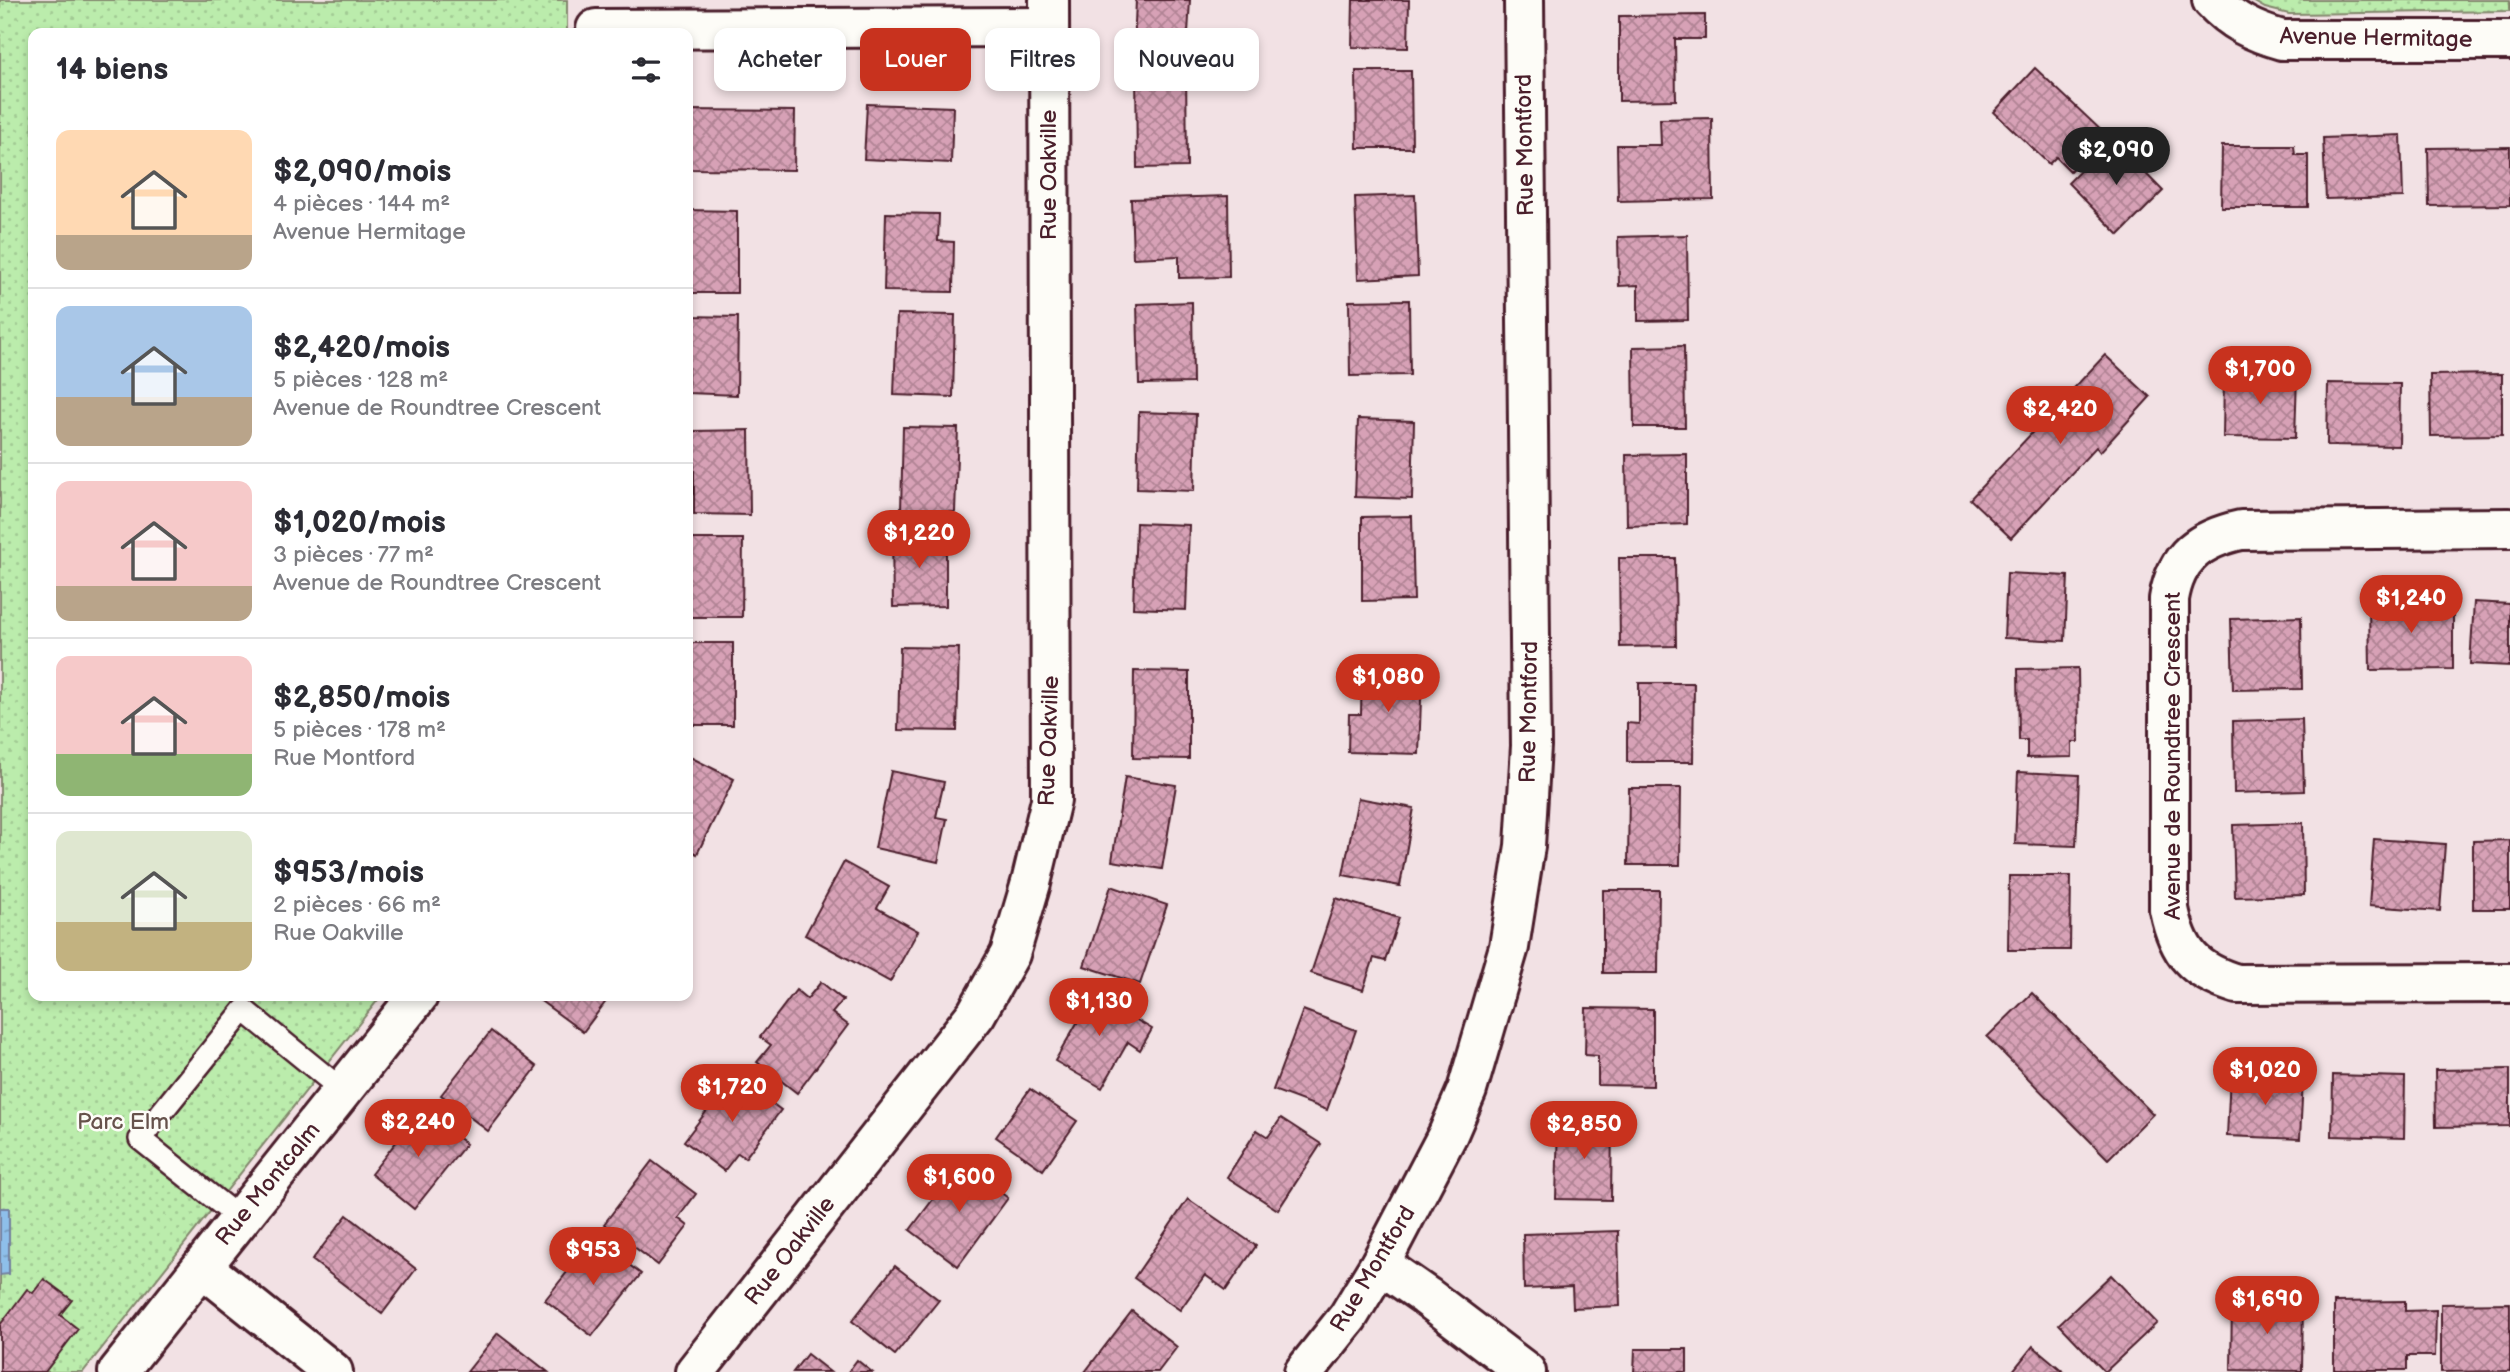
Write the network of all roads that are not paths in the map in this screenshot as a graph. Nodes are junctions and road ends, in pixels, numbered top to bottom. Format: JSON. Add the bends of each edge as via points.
{"nodes":[{"id":1,"x":1524,"y":0,"type":"edge"},
{"id":2,"x":2212,"y":0,"type":"edge"},
{"id":3,"x":1049,"y":13,"type":"edge"},
{"id":4,"x":596,"y":21,"type":"edge"},
{"id":5,"x":2510,"y":40,"type":"edge"},
{"id":6,"x":2510,"y":528,"type":"edge"},
{"id":7,"x":2510,"y":983,"type":"edge"},
{"id":8,"x":414,"y":1001,"type":"edge"},
{"id":9,"x":342,"y":1090,"type":"junction"},
{"id":10,"x":240,"y":1219,"type":"junction"},
{"id":11,"x":1380,"y":1264,"type":"junction"},
{"id":12,"x":201,"y":1266,"type":"junction"},
{"id":13,"x":118,"y":1372,"type":"edge"},
{"id":14,"x":333,"y":1372,"type":"edge"},
{"id":15,"x":695,"y":1372,"type":"edge"},
{"id":16,"x":1304,"y":1372,"type":"edge"},
{"id":17,"x":1526,"y":1372,"type":"edge"}],
"edges":[{"from":1,"to":11,"type":"street","name":"Rue Montford","via":[[1531,746],[1525,846],[1509,947],[1467,1090]]},
{"from":2,"to":5,"type":"street","name":"Avenue Hermitage","via":[[2252,31],[2282,40]]},
{"from":3,"to":4,"type":"street"},
{"from":3,"to":15,"type":"street","name":"Rue Oakville","via":[[1051,800],[1031,883],[1010,954],[976,1014]]},
{"from":6,"to":7,"type":"street","name":"Avenue de Roundtree Crescent","via":[[2241,530],[2216,536],[2190,554],[2172,580],[2169,599],[2169,909],[2175,935],[2189,958],[2214,976],[2237,984]]},
{"from":8,"to":9,"type":"street","name":"Rue Montcalm"},
{"from":9,"to":10,"type":"street","name":"Rue Montcalm"},
{"from":9,"to":10,"type":"lane","via":[[244,1010],[140,1139]]},
{"from":10,"to":12,"type":"street","name":"Rue Montcalm"},
{"from":11,"to":16,"type":"street","name":"Rue Montford","via":[[1348,1317]]},
{"from":11,"to":17,"type":"street"},
{"from":12,"to":13,"type":"street","name":"Rue Montcalm"},
{"from":12,"to":14,"type":"street"}]}
